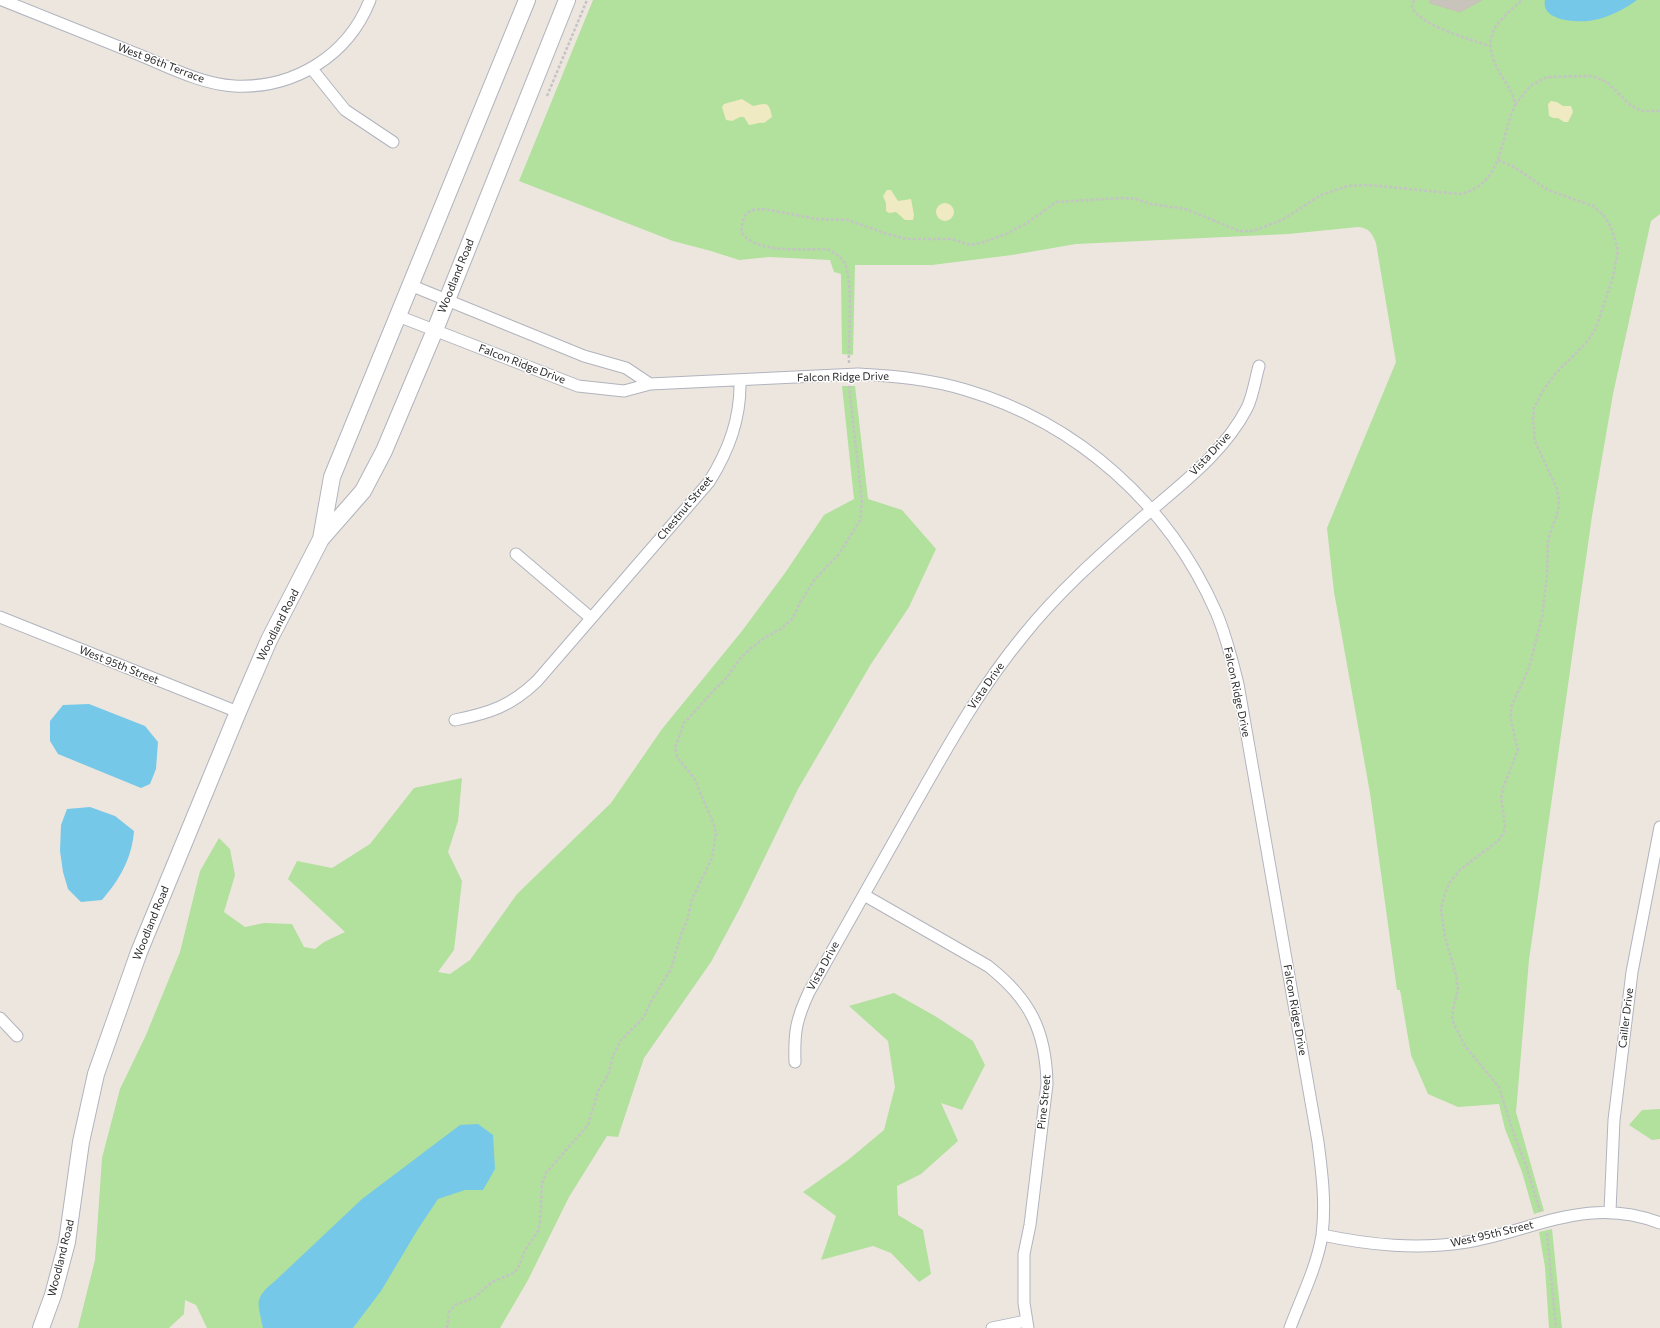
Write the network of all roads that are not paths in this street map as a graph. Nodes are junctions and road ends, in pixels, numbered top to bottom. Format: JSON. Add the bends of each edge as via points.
{"nodes":[{"id":1,"x":2,"y":0,"type":"edge"},
{"id":2,"x":370,"y":0,"type":"edge"},
{"id":3,"x":527,"y":0,"type":"edge"},
{"id":4,"x":567,"y":0,"type":"edge"},
{"id":5,"x":312,"y":69,"type":"junction"},
{"id":6,"x":394,"y":142,"type":"dead end"},
{"id":7,"x":410,"y":285,"type":"junction"},
{"id":8,"x":447,"y":299,"type":"junction"},
{"id":9,"x":398,"y":316,"type":"junction"},
{"id":10,"x":435,"y":330,"type":"junction"},
{"id":11,"x":1259,"y":366,"type":"dead end"},
{"id":12,"x":740,"y":380,"type":"junction"},
{"id":13,"x":650,"y":384,"type":"junction"},
{"id":14,"x":1152,"y":510,"type":"junction"},
{"id":15,"x":321,"y":539,"type":"junction"},
{"id":16,"x":516,"y":554,"type":"dead end"},
{"id":17,"x":0,"y":617,"type":"edge"},
{"id":18,"x":591,"y":618,"type":"junction"},
{"id":19,"x":238,"y":712,"type":"junction"},
{"id":20,"x":455,"y":720,"type":"dead end"},
{"id":21,"x":1660,"y":827,"type":"edge"},
{"id":22,"x":864,"y":895,"type":"junction"},
{"id":23,"x":0,"y":1018,"type":"edge"},
{"id":24,"x":17,"y":1036,"type":"dead end"},
{"id":25,"x":795,"y":1062,"type":"dead end"},
{"id":26,"x":1610,"y":1211,"type":"junction"},
{"id":27,"x":1660,"y":1222,"type":"edge"},
{"id":28,"x":1322,"y":1235,"type":"junction"},
{"id":29,"x":1027,"y":1325,"type":"edge"},
{"id":30,"x":41,"y":1328,"type":"edge"},
{"id":31,"x":992,"y":1328,"type":"edge"},
{"id":32,"x":1290,"y":1328,"type":"edge"}],
"edges":[{"from":1,"to":5,"type":"street","name":"West 96th Terrace","via":[[211,82],[233,86],[253,85],[291,78]]},
{"from":2,"to":5,"type":"street","name":"West 96th Terrace","via":[[345,41]]},
{"from":3,"to":7,"type":"main road","name":"Woodland Road"},
{"from":4,"to":8,"type":"main road","name":"Woodland Road"},
{"from":5,"to":6,"type":"street","via":[[345,110]]},
{"from":7,"to":8,"type":"street"},
{"from":7,"to":9,"type":"main road","name":"Woodland Road"},
{"from":8,"to":10,"type":"main road","name":"Woodland Road"},
{"from":8,"to":13,"type":"street","via":[[584,356],[626,368]]},
{"from":9,"to":10,"type":"street","name":"Falcon Ridge Drive"},
{"from":9,"to":15,"type":"main road","name":"Woodland Road","via":[[332,477]]},
{"from":10,"to":13,"type":"street","name":"Falcon Ridge Drive","via":[[578,386],[624,391]]},
{"from":10,"to":15,"type":"main road","name":"Woodland Road","via":[[384,451],[362,491]]},
{"from":11,"to":14,"type":"street","name":"Vista Drive","via":[[1248,406],[1238,424],[1197,470]]},
{"from":12,"to":13,"type":"street","name":"Falcon Ridge Drive"},
{"from":12,"to":14,"type":"street","name":"Falcon Ridge Drive","via":[[849,375],[892,376],[926,380],[966,390],[1035,417],[1070,438],[1103,462]]},
{"from":12,"to":18,"type":"street","name":"Chestnut Street","via":[[738,415],[732,439],[709,482]]},
{"from":14,"to":22,"type":"street","name":"Vista Drive","via":[[1095,559],[1058,596],[991,678],[962,722]]},
{"from":14,"to":28,"type":"street","name":"Falcon Ridge Drive","via":[[1184,552],[1201,582],[1228,645],[1238,684],[1318,1142],[1324,1185]]},
{"from":15,"to":19,"type":"main road","name":"Woodland Road","via":[[269,640]]},
{"from":16,"to":18,"type":"street"},
{"from":17,"to":19,"type":"street","name":"West 95th Street"},
{"from":18,"to":20,"type":"street","name":"Chestnut Street","via":[[523,694],[487,713]]},
{"from":19,"to":30,"type":"main road","name":"Woodland Road","via":[[139,952],[96,1074],[82,1142],[67,1242]]},
{"from":21,"to":26,"type":"street","name":"Cailler Drive","via":[[1632,972],[1614,1120]]},
{"from":22,"to":25,"type":"street","name":"Vista Drive","via":[[800,1011],[794,1033]]},
{"from":22,"to":29,"type":"street","name":"Pine Street","via":[[988,966],[1006,980],[1034,1017],[1047,1061],[1047,1084],[1030,1225],[1024,1254],[1024,1303]]},
{"from":23,"to":24,"type":"street"},
{"from":26,"to":27,"type":"street","name":"West 95th Street"},
{"from":26,"to":28,"type":"street","name":"West 95th Street","via":[[1583,1213],[1468,1242],[1442,1245],[1395,1247]]},
{"from":28,"to":32,"type":"street","name":"Falcon Ridge Drive"},
{"from":29,"to":31,"type":"street"}]}
